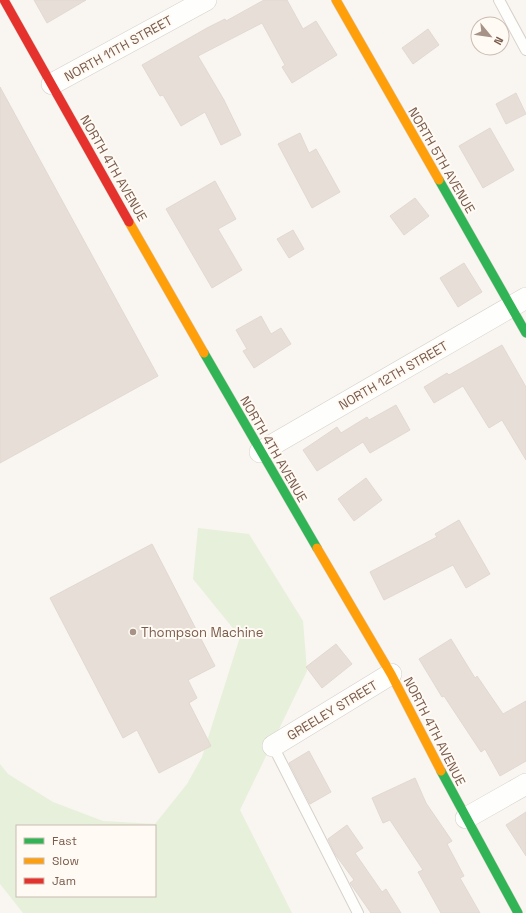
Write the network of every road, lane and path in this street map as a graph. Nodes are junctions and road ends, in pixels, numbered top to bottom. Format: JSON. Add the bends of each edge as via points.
{"nodes":[{"id":1,"x":4,"y":0,"type":"edge"},
{"id":2,"x":206,"y":0,"type":"edge"},
{"id":3,"x":336,"y":0,"type":"edge"},
{"id":4,"x":499,"y":0,"type":"edge"},
{"id":5,"x":526,"y":50,"type":"edge"},
{"id":6,"x":52,"y":84,"type":"junction"},
{"id":7,"x":519,"y":302,"type":"edge"},
{"id":8,"x":526,"y":333,"type":"edge"},
{"id":9,"x":260,"y":452,"type":"junction"},
{"id":10,"x":392,"y":674,"type":"junction"},
{"id":11,"x":273,"y":746,"type":"joint"},
{"id":12,"x":526,"y":784,"type":"edge"},
{"id":13,"x":466,"y":818,"type":"junction"},
{"id":14,"x":358,"y":913,"type":"edge"},
{"id":15,"x":518,"y":913,"type":"edge"}],
"edges":[{"from":1,"to":6,"type":"main road","name":"NORTH 4TH AVENUE"},
{"from":2,"to":6,"type":"street","name":"NORTH 11TH STREET"},
{"from":3,"to":7,"type":"main road","name":"NORTH 5TH AVENUE"},
{"from":4,"to":5,"type":"lane"},
{"from":6,"to":9,"type":"main road","name":"NORTH 4TH AVENUE"},
{"from":7,"to":8,"type":"main road","name":"NORTH 5TH AVENUE"},
{"from":7,"to":9,"type":"street","name":"NORTH 12TH STREET"},
{"from":9,"to":10,"type":"main road","name":"NORTH 4TH AVENUE"},
{"from":10,"to":11,"type":"street","name":"GREELEY STREET"},
{"from":10,"to":13,"type":"main road","name":"NORTH 4TH AVENUE"},
{"from":11,"to":14,"type":"lane"},
{"from":12,"to":13,"type":"street"},
{"from":13,"to":15,"type":"main road","name":"NORTH 4TH AVENUE"}]}
